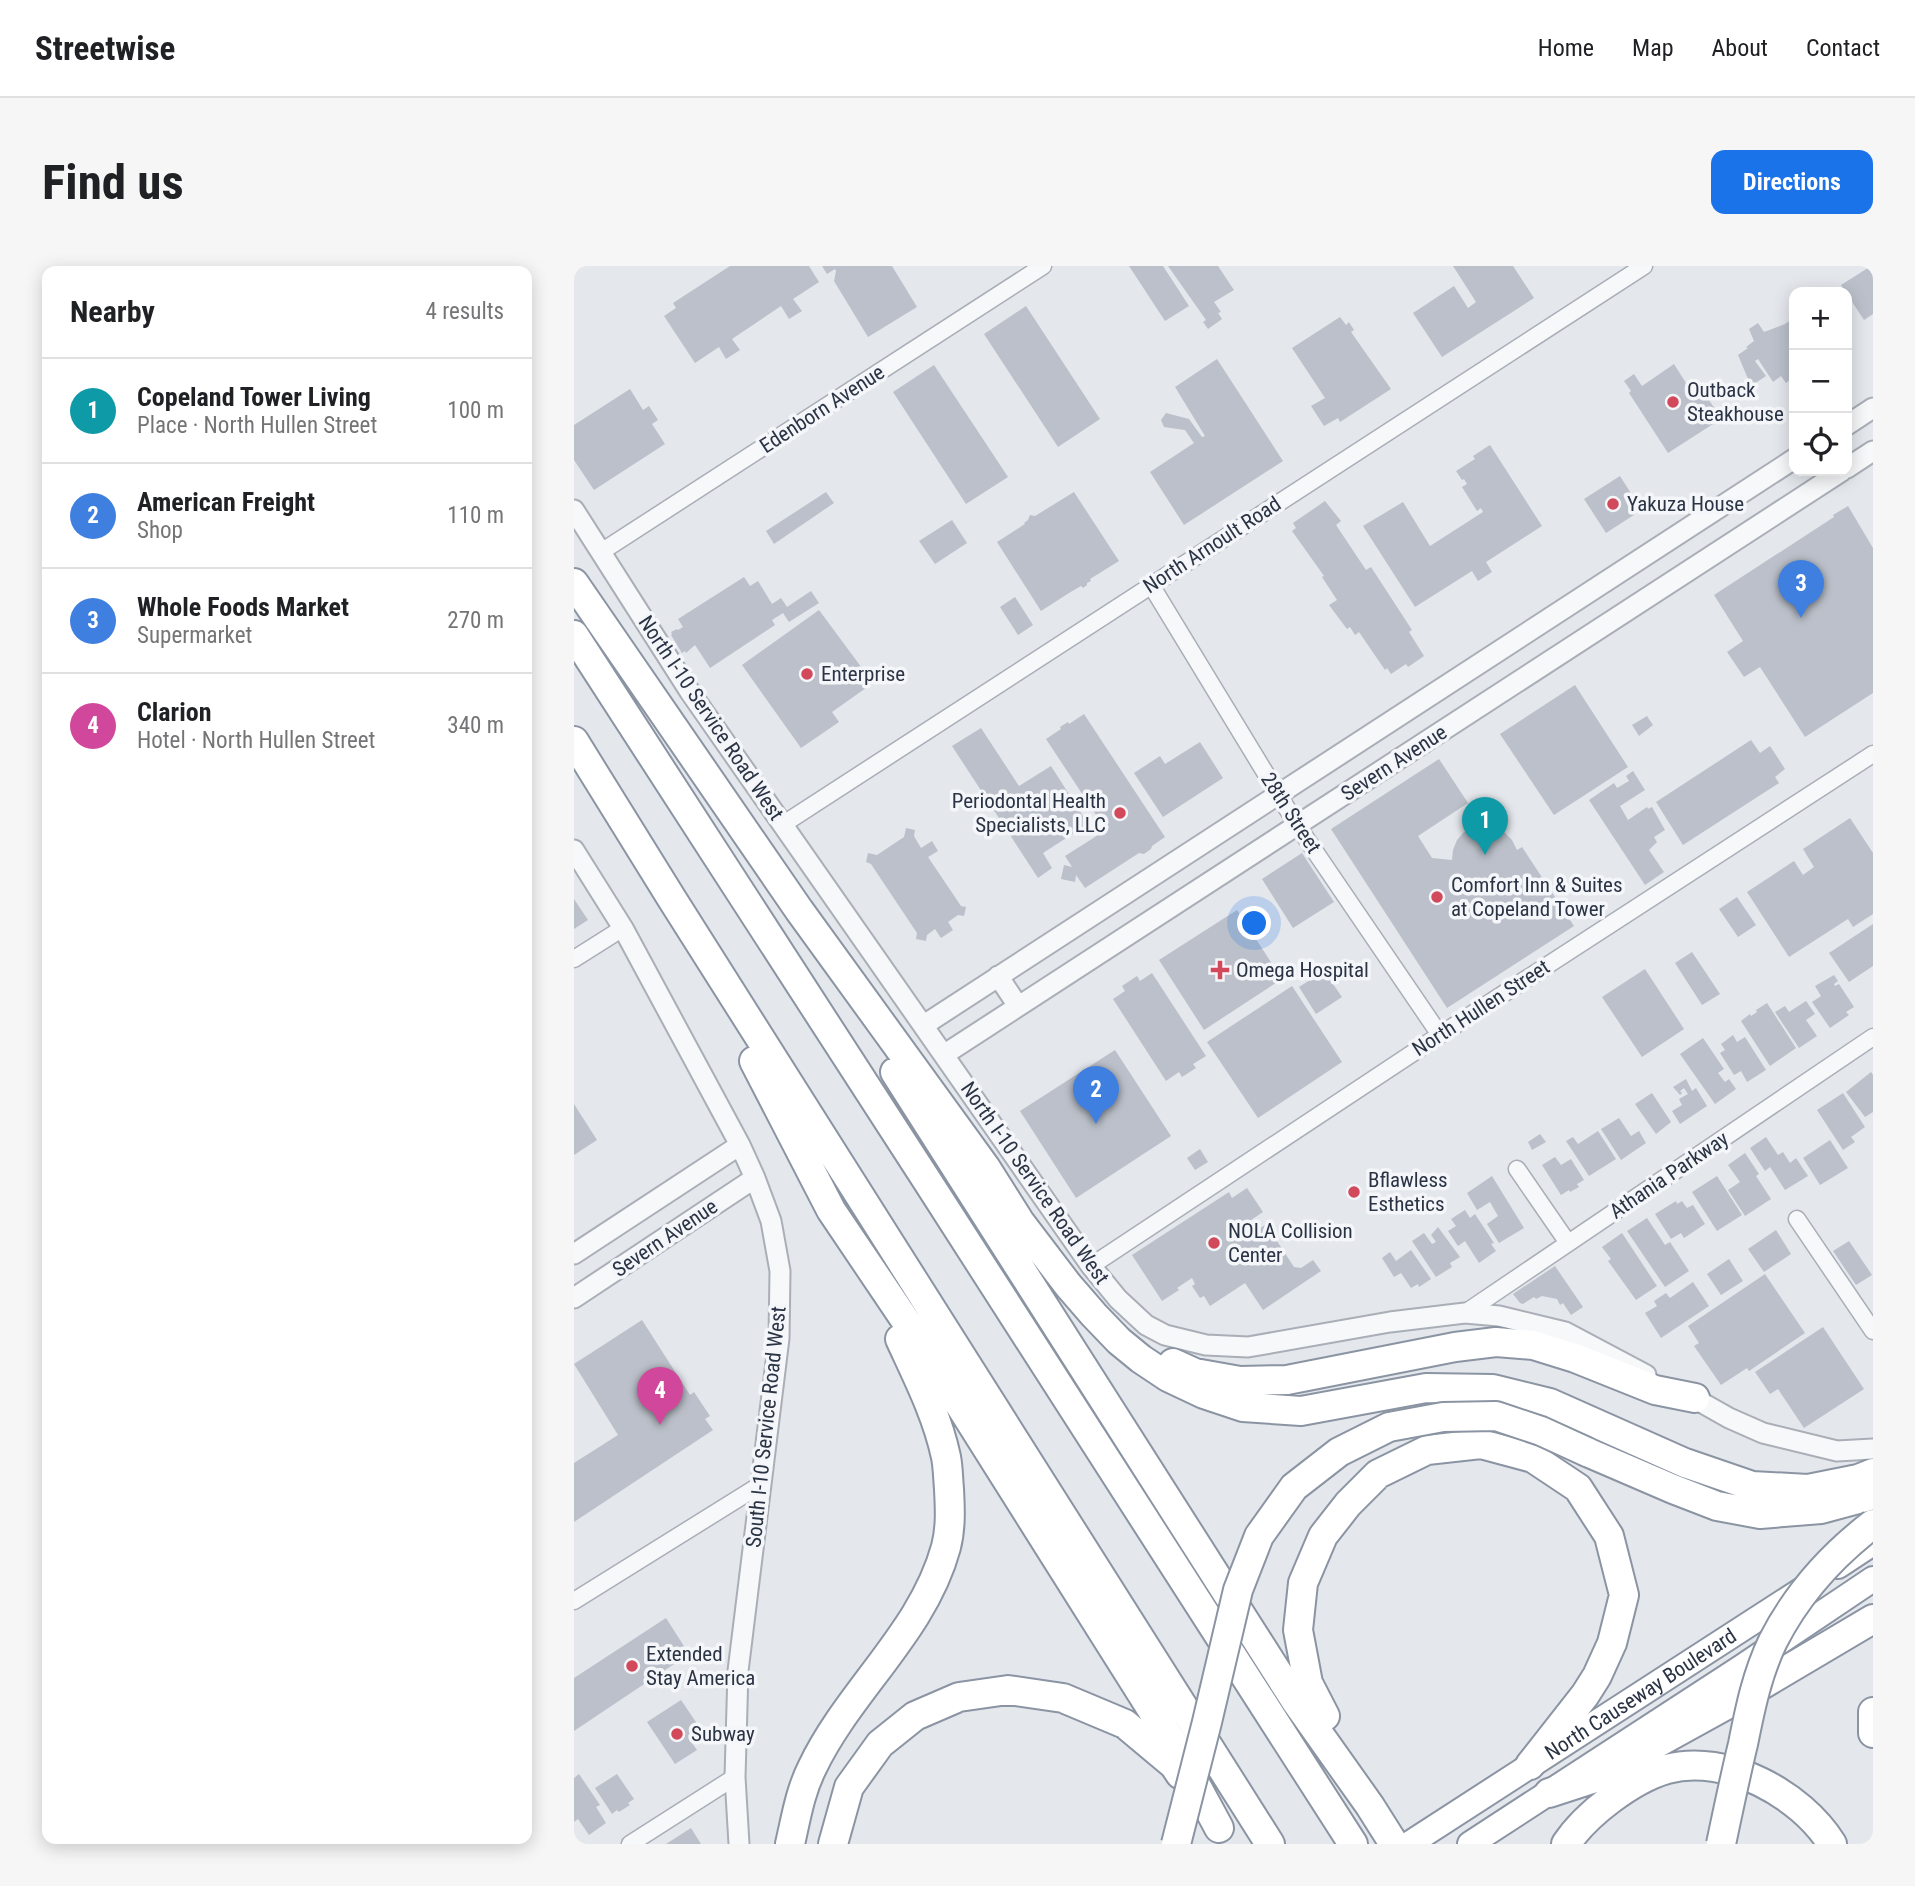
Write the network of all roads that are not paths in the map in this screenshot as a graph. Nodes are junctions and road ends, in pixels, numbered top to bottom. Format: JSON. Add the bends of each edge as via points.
{"nodes":[{"id":1,"x":1043,"y":266,"type":"edge"},
{"id":2,"x":1644,"y":266,"type":"edge"},
{"id":3,"x":1873,"y":408,"type":"edge"},
{"id":4,"x":1852,"y":422,"type":"edge"},
{"id":5,"x":1873,"y":451,"type":"edge"},
{"id":6,"x":1789,"y":462,"type":"edge"},
{"id":7,"x":1852,"y":464,"type":"edge"},
{"id":8,"x":1834,"y":476,"type":"edge"},
{"id":9,"x":574,"y":510,"type":"edge"},
{"id":10,"x":601,"y":552,"type":"junction"},
{"id":11,"x":574,"y":583,"type":"edge"},
{"id":12,"x":1151,"y":584,"type":"junction"},
{"id":13,"x":574,"y":597,"type":"edge"},
{"id":14,"x":574,"y":635,"type":"edge"},
{"id":15,"x":574,"y":741,"type":"edge"},
{"id":16,"x":1873,"y":754,"type":"edge"},
{"id":17,"x":1278,"y":795,"type":"junction"},
{"id":18,"x":782,"y":825,"type":"junction"},
{"id":19,"x":1297,"y":825,"type":"junction"},
{"id":20,"x":574,"y":850,"type":"edge"},
{"id":21,"x":672,"y":899,"type":"junction"},
{"id":22,"x":622,"y":928,"type":"junction"},
{"id":23,"x":574,"y":959,"type":"edge"},
{"id":24,"x":998,"y":976,"type":"junction"},
{"id":25,"x":1018,"y":1006,"type":"junction"},
{"id":26,"x":924,"y":1025,"type":"junction"},
{"id":27,"x":1440,"y":1035,"type":"junction"},
{"id":28,"x":1873,"y":1037,"type":"edge"},
{"id":29,"x":945,"y":1054,"type":"junction"},
{"id":30,"x":740,"y":1146,"type":"junction"},
{"id":31,"x":1517,"y":1169,"type":"dead end"},
{"id":32,"x":755,"y":1178,"type":"junction"},
{"id":33,"x":1797,"y":1219,"type":"dead end"},
{"id":34,"x":1568,"y":1243,"type":"junction"},
{"id":35,"x":574,"y":1254,"type":"edge"},
{"id":36,"x":865,"y":1263,"type":"junction"},
{"id":37,"x":1091,"y":1266,"type":"junction"},
{"id":38,"x":574,"y":1298,"type":"edge"},
{"id":39,"x":1465,"y":1313,"type":"junction"},
{"id":40,"x":1873,"y":1331,"type":"edge"},
{"id":41,"x":1119,"y":1341,"type":"junction"},
{"id":42,"x":1695,"y":1398,"type":"junction"},
{"id":43,"x":1873,"y":1449,"type":"edge"},
{"id":44,"x":1873,"y":1474,"type":"edge"},
{"id":45,"x":760,"y":1485,"type":"junction"},
{"id":46,"x":1873,"y":1495,"type":"edge"},
{"id":47,"x":1873,"y":1524,"type":"edge"},
{"id":48,"x":1873,"y":1544,"type":"edge"},
{"id":49,"x":1873,"y":1579,"type":"edge"},
{"id":50,"x":574,"y":1601,"type":"edge"},
{"id":51,"x":1873,"y":1619,"type":"edge"},
{"id":52,"x":1745,"y":1680,"type":"junction"},
{"id":53,"x":1873,"y":1712,"type":"edge"},
{"id":54,"x":1873,"y":1733,"type":"edge"},
{"id":55,"x":1530,"y":1765,"type":"junction"},
{"id":56,"x":735,"y":1777,"type":"junction"},
{"id":57,"x":1549,"y":1793,"type":"joint"},
{"id":58,"x":1370,"y":1806,"type":"junction"},
{"id":59,"x":1224,"y":1836,"type":"edge"},
{"id":60,"x":630,"y":1844,"type":"edge"},
{"id":61,"x":739,"y":1844,"type":"edge"},
{"id":62,"x":790,"y":1844,"type":"edge"},
{"id":63,"x":833,"y":1844,"type":"edge"},
{"id":64,"x":1175,"y":1844,"type":"edge"},
{"id":65,"x":1270,"y":1844,"type":"edge"},
{"id":66,"x":1353,"y":1844,"type":"edge"},
{"id":67,"x":1394,"y":1844,"type":"edge"},
{"id":68,"x":1409,"y":1844,"type":"edge"},
{"id":69,"x":1470,"y":1844,"type":"edge"},
{"id":70,"x":1566,"y":1844,"type":"edge"},
{"id":71,"x":1721,"y":1844,"type":"edge"},
{"id":72,"x":1832,"y":1844,"type":"edge"}],
"edges":[{"from":1,"to":10,"type":"street","name":"Edenborn Avenue"},
{"from":2,"to":12,"type":"street","name":"North Arnoult Road"},
{"from":3,"to":4,"type":"street"},
{"from":5,"to":7,"type":"street","name":"Severn Avenue"},
{"from":6,"to":17,"type":"street","name":"Severn Avenue"},
{"from":8,"to":19,"type":"street","name":"Severn Avenue"},
{"from":9,"to":10,"type":"street","name":"North I-10 Service Road West"},
{"from":10,"to":18,"type":"street","name":"North I-10 Service Road West"},
{"from":11,"to":41,"type":"highway","via":[[1020,1222]]},
{"from":12,"to":17,"type":"street","name":"28th Street"},
{"from":12,"to":18,"type":"street","name":"North Arnoult Road"},
{"from":13,"to":58,"type":"highway","via":[[867,1028],[1297,1703]]},
{"from":14,"to":66,"type":"highway"},
{"from":15,"to":21,"type":"highway"},
{"from":16,"to":27,"type":"street","name":"North Hullen Street"},
{"from":17,"to":19,"type":"street","name":"28th Street"},
{"from":17,"to":24,"type":"street","name":"Severn Avenue"},
{"from":18,"to":26,"type":"street","name":"North I-10 Service Road West"},
{"from":19,"to":25,"type":"street","name":"Severn Avenue"},
{"from":19,"to":27,"type":"street","name":"28th Street"},
{"from":20,"to":22,"type":"street","name":"South I-10 Service Road West"},
{"from":21,"to":36,"type":"highway","via":[[831,1210]]},
{"from":21,"to":65,"type":"highway"},
{"from":22,"to":23,"type":"street"},
{"from":22,"to":30,"type":"street","name":"South I-10 Service Road West"},
{"from":24,"to":25,"type":"street"},
{"from":24,"to":26,"type":"street","name":"Severn Avenue"},
{"from":25,"to":29,"type":"street","name":"Severn Avenue"},
{"from":26,"to":29,"type":"street","name":"North I-10 Service Road West"},
{"from":27,"to":37,"type":"street","name":"North Hullen Street"},
{"from":28,"to":34,"type":"street","name":"Athania Parkway"},
{"from":29,"to":37,"type":"street","name":"North I-10 Service Road West"},
{"from":30,"to":32,"type":"street","name":"South I-10 Service Road West"},
{"from":30,"to":35,"type":"street","name":"Severn Avenue"},
{"from":31,"to":34,"type":"street"},
{"from":32,"to":38,"type":"street","name":"Severn Avenue"},
{"from":32,"to":45,"type":"street","name":"South I-10 Service Road West","via":[[771,1221],[780,1271],[779,1338]]},
{"from":33,"to":40,"type":"street"},
{"from":34,"to":39,"type":"street","name":"Athania Parkway"},
{"from":36,"to":59,"type":"highway","via":[[922,1345],[1176,1748]]},
{"from":36,"to":62,"type":"highway","via":[[934,1412],[947,1460],[950,1516],[946,1546],[932,1584],[919,1610],[832,1731],[802,1790]]},
{"from":37,"to":39,"type":"street","name":"North I-10 Service Road West","via":[[1146,1325],[1206,1345],[1248,1347]]},
{"from":39,"to":42,"type":"street","name":"North I-10 Service Road West","via":[[1565,1332]]},
{"from":41,"to":42,"type":"highway","via":[[1195,1373],[1240,1381],[1287,1380],[1496,1342],[1533,1346],[1655,1390]]},
{"from":41,"to":44,"type":"highway","via":[[1168,1377],[1242,1407],[1301,1411],[1426,1388],[1493,1389],[1550,1403],[1685,1463],[1752,1486],[1808,1489]]},
{"from":42,"to":43,"type":"street","name":"North I-10 Service Road West","via":[[1763,1433],[1836,1451]]},
{"from":45,"to":50,"type":"street"},
{"from":45,"to":56,"type":"street","name":"South I-10 Service Road West","via":[[738,1671]]},
{"from":46,"to":64,"type":"highway","bridge":true,"via":[[1821,1509],[1760,1514],[1717,1506],[1496,1416],[1443,1417],[1389,1427],[1339,1452],[1294,1487],[1259,1536],[1238,1590]]},
{"from":47,"to":71,"type":"highway","bridge":true,"via":[[1819,1572],[1772,1643],[1754,1694]]},
{"from":48,"to":55,"type":"highway","name":"North Causeway Boulevard"},
{"from":49,"to":52,"type":"highway","name":"North Causeway Boulevard"},
{"from":51,"to":52,"type":"highway"},
{"from":52,"to":57,"type":"highway","via":[[1592,1779]]},
{"from":53,"to":54,"type":"highway"},
{"from":55,"to":58,"type":"highway","via":[[1585,1695],[1612,1643],[1624,1595],[1609,1536],[1578,1488],[1533,1458],[1481,1444],[1427,1450],[1378,1474],[1348,1504],[1323,1536],[1303,1583],[1298,1630],[1308,1683]]},
{"from":55,"to":68,"type":"highway","name":"North Causeway Boulevard"},
{"from":56,"to":60,"type":"street"},
{"from":56,"to":61,"type":"street","name":"South I-10 Service Road West"},
{"from":57,"to":69,"type":"highway","name":"North Causeway Boulevard"},
{"from":58,"to":67,"type":"highway"},
{"from":59,"to":63,"type":"highway","via":[[1174,1765],[1125,1724],[1063,1698],[1008,1690],[960,1698],[915,1716],[880,1744],[849,1787]]},
{"from":70,"to":72,"type":"highway","via":[[1605,1802],[1645,1778],[1668,1768],[1705,1765],[1765,1783],[1806,1813]]}]}
